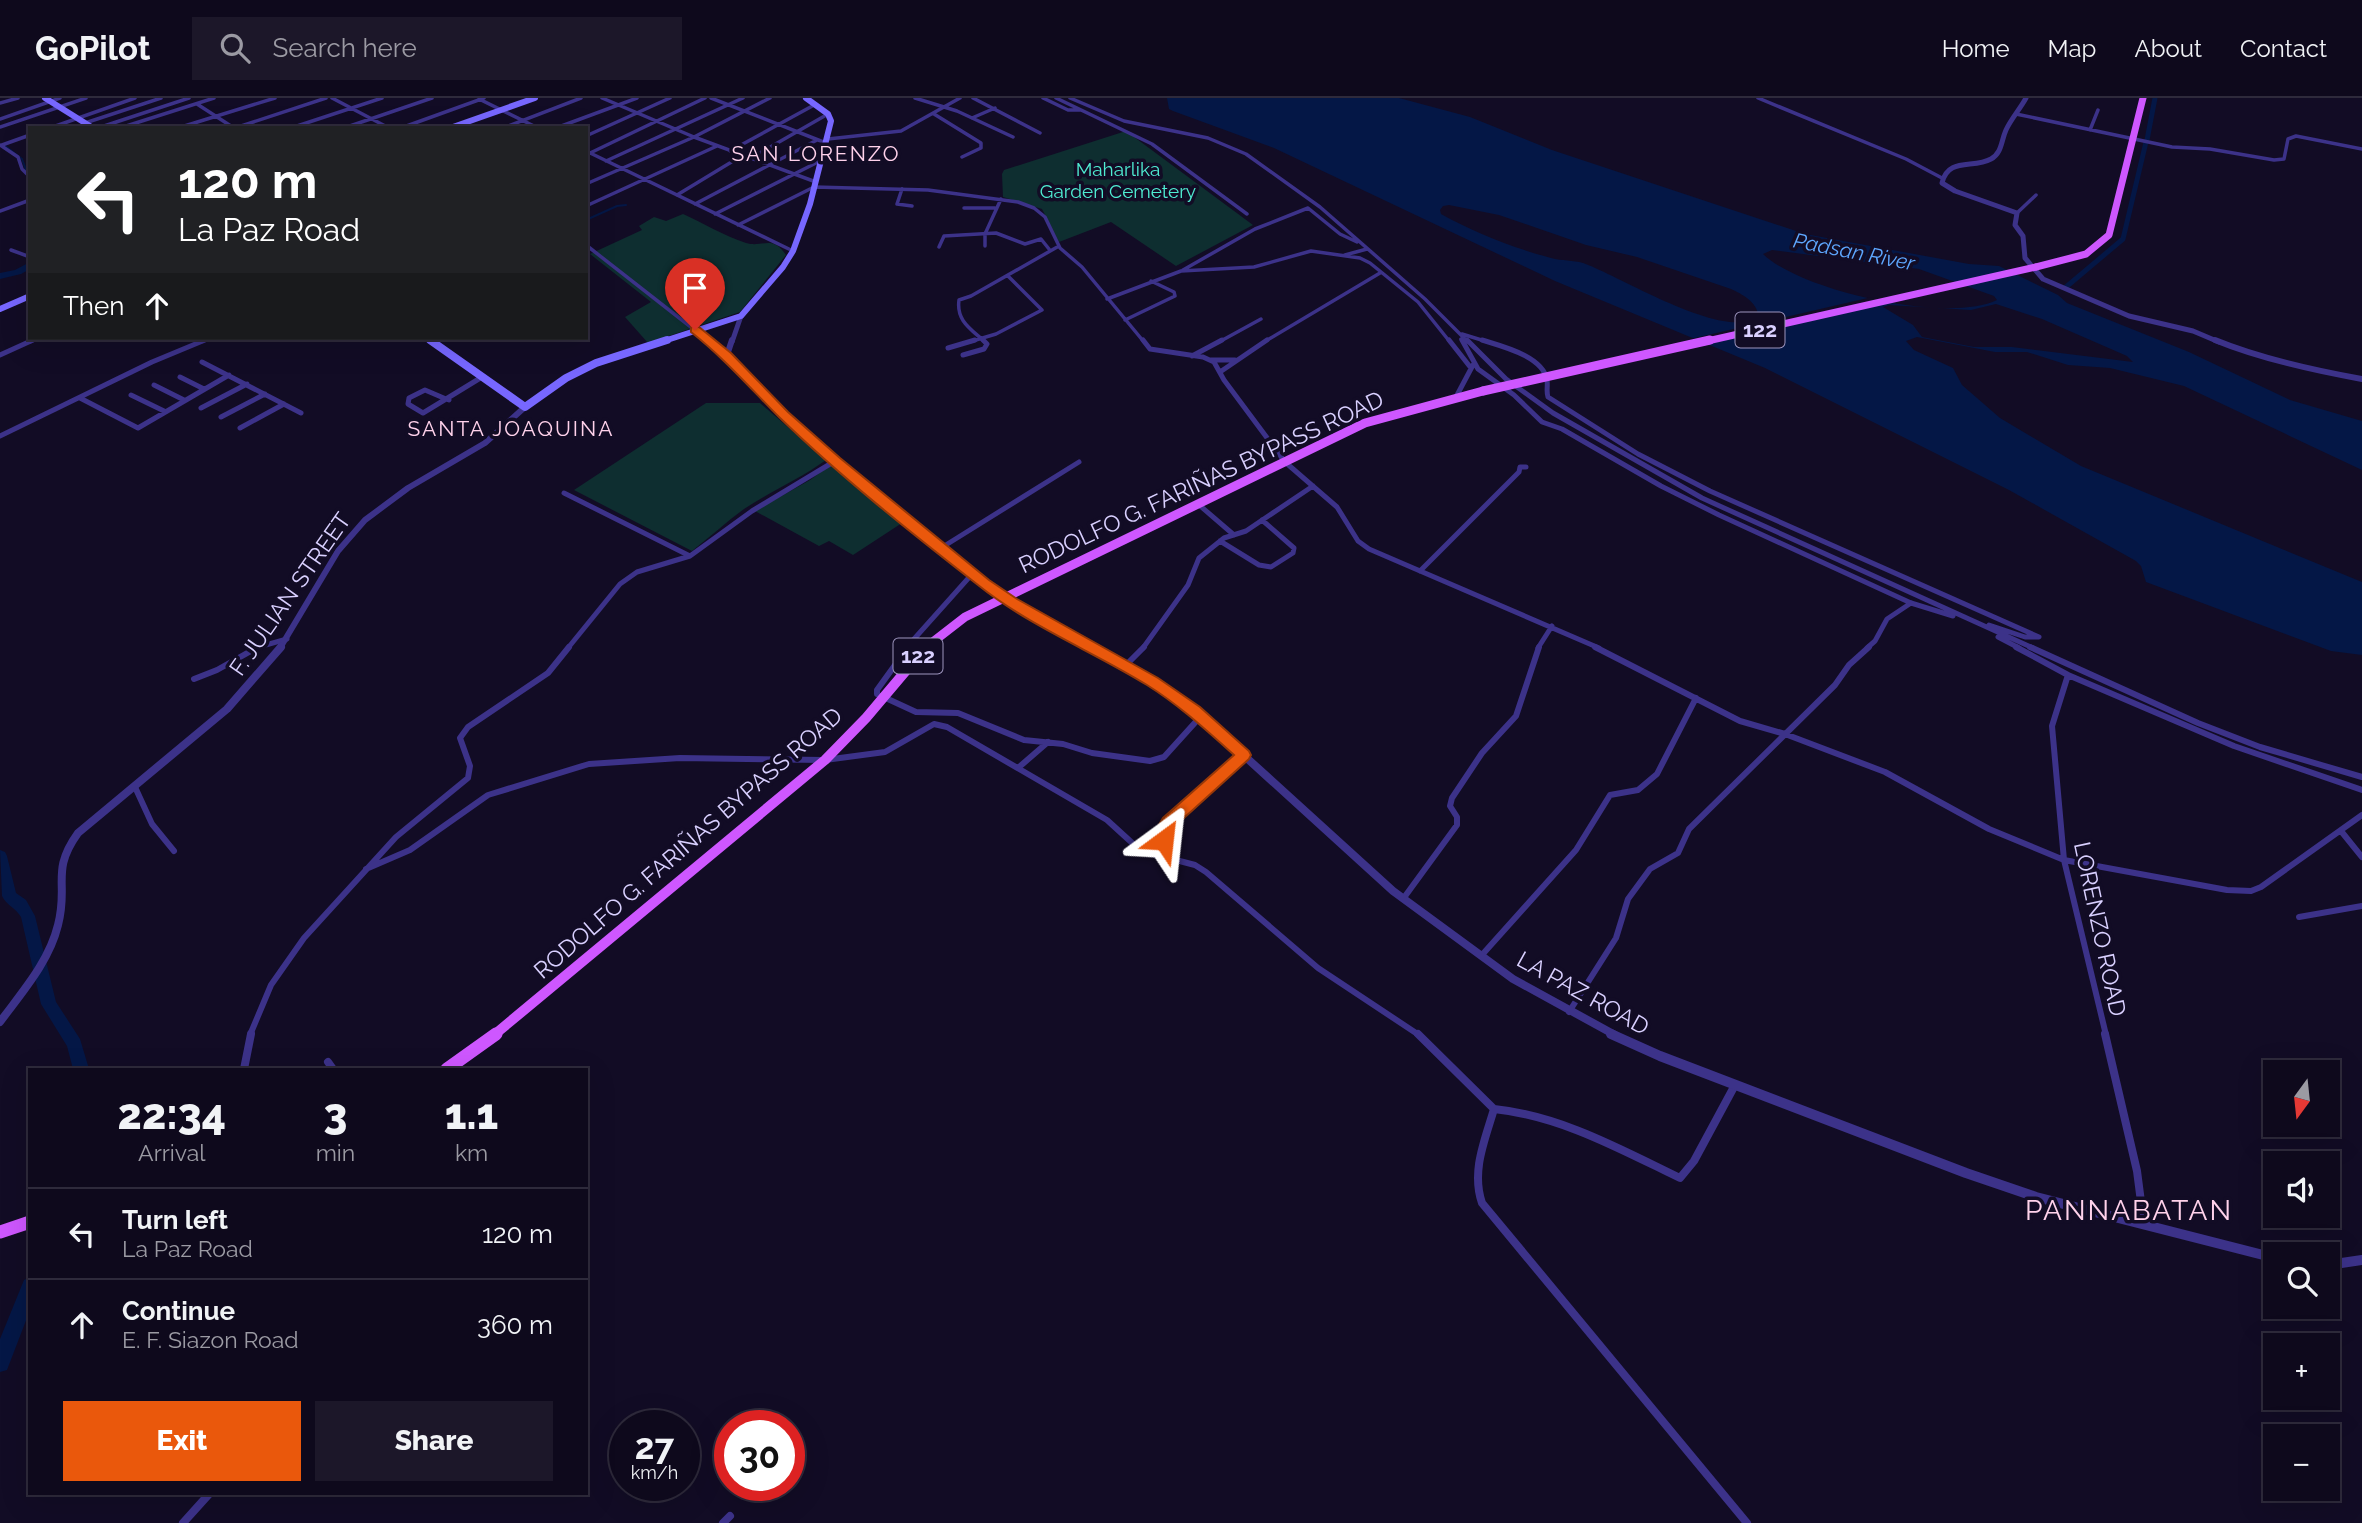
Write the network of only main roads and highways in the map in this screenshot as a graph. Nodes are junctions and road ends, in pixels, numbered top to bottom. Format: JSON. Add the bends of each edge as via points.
{"nodes":[{"id":1,"x":535,"y":98,"type":"edge"},
{"id":2,"x":808,"y":98,"type":"edge"},
{"id":3,"x":2143,"y":98,"type":"edge"},
{"id":4,"x":47,"y":100,"type":"edge"},
{"id":5,"x":90,"y":126,"type":"edge"},
{"id":6,"x":456,"y":126,"type":"edge"},
{"id":7,"x":28,"y":297,"type":"edge"},
{"id":8,"x":0,"y":309,"type":"edge"},
{"id":9,"x":430,"y":340,"type":"edge"},
{"id":10,"x":449,"y":1068,"type":"edge"},
{"id":11,"x":28,"y":1223,"type":"edge"},
{"id":12,"x":0,"y":1232,"type":"edge"}],
"edges":[{"from":1,"to":6,"type":"main road"},
{"from":2,"to":9,"type":"main road","name":"F. JULIAN STREET","via":[[828,114],[831,124],[815,185],[793,251],[741,316],[596,363],[525,407]]},
{"from":3,"to":10,"type":"main road","name":"RODOLFO G. FARIÑAS BYPASS ROAD","number":"122","bridge":true,"via":[[2114,221],[2103,244],[2089,254],[1456,397],[1365,423],[1004,597],[942,632],[825,760],[479,1048]]},
{"from":4,"to":5,"type":"main road"},
{"from":7,"to":8,"type":"main road"},
{"from":11,"to":12,"type":"main road"}]}
